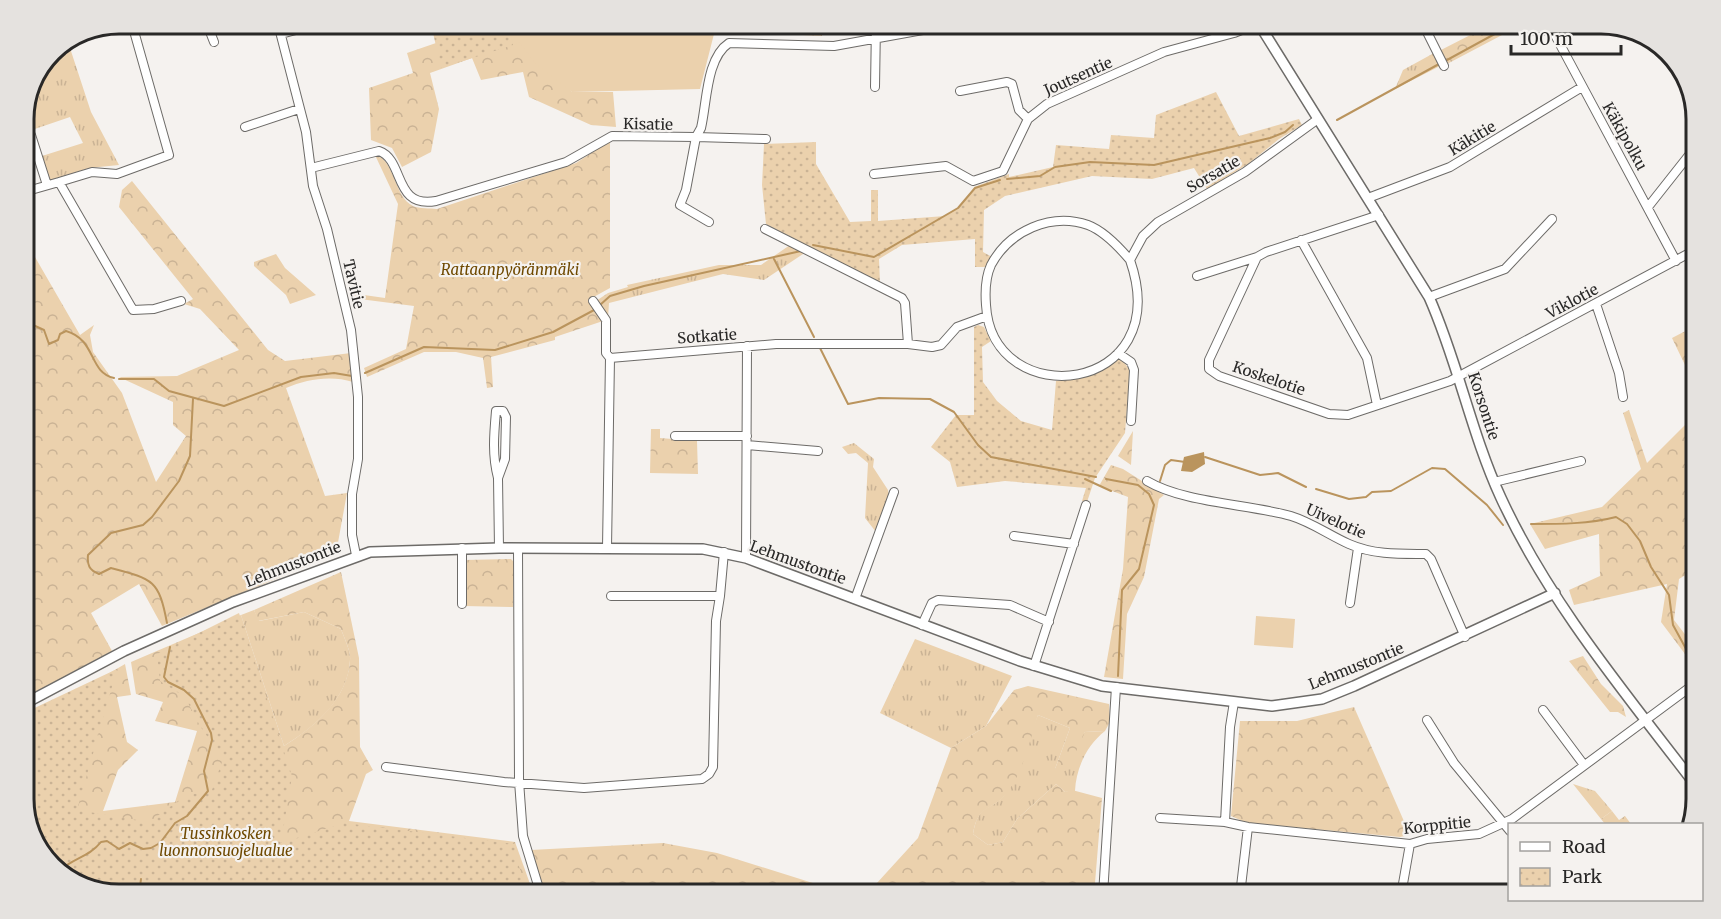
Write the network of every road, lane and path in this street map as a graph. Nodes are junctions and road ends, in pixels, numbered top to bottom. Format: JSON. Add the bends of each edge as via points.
{"nodes":[{"id":1,"x":135,"y":34,"type":"edge"},
{"id":2,"x":210,"y":34,"type":"edge"},
{"id":3,"x":280,"y":34,"type":"edge"},
{"id":4,"x":876,"y":34,"type":"edge"},
{"id":5,"x":906,"y":34,"type":"edge"},
{"id":6,"x":1226,"y":34,"type":"edge"},
{"id":7,"x":1264,"y":34,"type":"edge"},
{"id":8,"x":1428,"y":34,"type":"edge"},
{"id":9,"x":1555,"y":34,"type":"edge"},
{"id":10,"x":876,"y":40,"type":"junction"},
{"id":11,"x":213,"y":42,"type":"dead end"},
{"id":12,"x":1444,"y":66,"type":"dead end"},
{"id":13,"x":875,"y":87,"type":"dead end"},
{"id":14,"x":1582,"y":87,"type":"junction"},
{"id":15,"x":960,"y":91,"type":"dead end"},
{"id":16,"x":299,"y":109,"type":"junction"},
{"id":17,"x":1028,"y":119,"type":"junction"},
{"id":18,"x":1318,"y":119,"type":"junction"},
{"id":19,"x":245,"y":127,"type":"dead end"},
{"id":20,"x":696,"y":136,"type":"junction"},
{"id":21,"x":766,"y":139,"type":"dead end"},
{"id":22,"x":35,"y":148,"type":"edge"},
{"id":23,"x":1686,"y":159,"type":"edge"},
{"id":24,"x":311,"y":168,"type":"junction"},
{"id":25,"x":874,"y":174,"type":"dead end"},
{"id":26,"x":59,"y":182,"type":"junction"},
{"id":27,"x":47,"y":185,"type":"junction"},
{"id":28,"x":35,"y":189,"type":"edge"},
{"id":29,"x":1368,"y":198,"type":"junction"},
{"id":30,"x":1648,"y":207,"type":"junction"},
{"id":31,"x":1379,"y":215,"type":"junction"},
{"id":32,"x":1552,"y":219,"type":"dead end"},
{"id":33,"x":709,"y":222,"type":"dead end"},
{"id":34,"x":765,"y":229,"type":"dead end"},
{"id":35,"x":1301,"y":240,"type":"junction"},
{"id":36,"x":1686,"y":255,"type":"edge"},
{"id":37,"x":1257,"y":257,"type":"junction"},
{"id":38,"x":1130,"y":260,"type":"junction"},
{"id":39,"x":1676,"y":261,"type":"junction"},
{"id":40,"x":1197,"y":276,"type":"dead end"},
{"id":41,"x":1428,"y":297,"type":"junction"},
{"id":42,"x":593,"y":300,"type":"dead end"},
{"id":43,"x":181,"y":301,"type":"dead end"},
{"id":44,"x":1596,"y":304,"type":"junction"},
{"id":45,"x":987,"y":316,"type":"junction"},
{"id":46,"x":908,"y":344,"type":"junction"},
{"id":47,"x":747,"y":346,"type":"junction"},
{"id":48,"x":1118,"y":353,"type":"junction"},
{"id":49,"x":610,"y":358,"type":"junction"},
{"id":50,"x":1459,"y":376,"type":"junction"},
{"id":51,"x":1623,"y":397,"type":"dead end"},
{"id":52,"x":1377,"y":405,"type":"junction"},
{"id":53,"x":1131,"y":422,"type":"dead end"},
{"id":54,"x":675,"y":436,"type":"dead end"},
{"id":55,"x":747,"y":441,"type":"junction"},
{"id":56,"x":818,"y":451,"type":"dead end"},
{"id":57,"x":1581,"y":461,"type":"dead end"},
{"id":58,"x":498,"y":478,"type":"junction"},
{"id":59,"x":1147,"y":481,"type":"dead end"},
{"id":60,"x":1494,"y":482,"type":"junction"},
{"id":61,"x":894,"y":492,"type":"dead end"},
{"id":62,"x":1086,"y":505,"type":"dead end"},
{"id":63,"x":1014,"y":536,"type":"dead end"},
{"id":64,"x":1074,"y":544,"type":"junction"},
{"id":65,"x":462,"y":548,"type":"junction"},
{"id":66,"x":499,"y":548,"type":"junction"},
{"id":67,"x":518,"y":548,"type":"junction"},
{"id":68,"x":608,"y":548,"type":"junction"},
{"id":69,"x":1358,"y":548,"type":"junction"},
{"id":70,"x":724,"y":552,"type":"junction"},
{"id":71,"x":356,"y":555,"type":"junction"},
{"id":72,"x":746,"y":558,"type":"junction"},
{"id":73,"x":1555,"y":593,"type":"junction"},
{"id":74,"x":611,"y":596,"type":"dead end"},
{"id":75,"x":720,"y":596,"type":"junction"},
{"id":76,"x":855,"y":599,"type":"junction"},
{"id":77,"x":1350,"y":603,"type":"dead end"},
{"id":78,"x":462,"y":604,"type":"dead end"},
{"id":79,"x":1049,"y":622,"type":"junction"},
{"id":80,"x":922,"y":625,"type":"junction"},
{"id":81,"x":1465,"y":637,"type":"junction"},
{"id":82,"x":1034,"y":666,"type":"junction"},
{"id":83,"x":1116,"y":687,"type":"junction"},
{"id":84,"x":1686,"y":690,"type":"edge"},
{"id":85,"x":35,"y":698,"type":"edge"},
{"id":86,"x":1234,"y":702,"type":"junction"},
{"id":87,"x":1543,"y":710,"type":"dead end"},
{"id":88,"x":1427,"y":720,"type":"dead end"},
{"id":89,"x":1646,"y":720,"type":"junction"},
{"id":90,"x":1584,"y":765,"type":"junction"},
{"id":91,"x":386,"y":767,"type":"dead end"},
{"id":92,"x":1686,"y":773,"type":"edge"},
{"id":93,"x":519,"y":781,"type":"junction"},
{"id":94,"x":1160,"y":818,"type":"dead end"},
{"id":95,"x":1225,"y":822,"type":"junction"},
{"id":96,"x":1504,"y":823,"type":"junction"},
{"id":97,"x":1248,"y":827,"type":"junction"},
{"id":98,"x":1508,"y":829,"type":"edge"},
{"id":99,"x":1410,"y":844,"type":"junction"},
{"id":100,"x":538,"y":884,"type":"edge"},
{"id":101,"x":1104,"y":884,"type":"edge"},
{"id":102,"x":1241,"y":884,"type":"edge"},
{"id":103,"x":1403,"y":884,"type":"edge"}],
"edges":[{"from":1,"to":26,"type":"street","via":[[170,155],[117,174],[92,172]]},
{"from":2,"to":11,"type":"street"},
{"from":3,"to":16,"type":"street","name":"Tavitie"},
{"from":4,"to":10,"type":"street"},
{"from":5,"to":10,"type":"street"},
{"from":6,"to":17,"type":"street","name":"Joutsentie","via":[[1150,58],[1047,104]]},
{"from":7,"to":18,"type":"main road","name":"Korsontie"},
{"from":8,"to":12,"type":"street"},
{"from":9,"to":14,"type":"street","name":"Käkipolku"},
{"from":10,"to":13,"type":"street"},
{"from":10,"to":20,"type":"street","via":[[819,46],[729,43],[714,63]]},
{"from":14,"to":29,"type":"street","name":"Käkitie","via":[[1450,167]]},
{"from":14,"to":30,"type":"street","name":"Käkipolku"},
{"from":15,"to":17,"type":"street","via":[[1012,84],[1019,110]]},
{"from":16,"to":19,"type":"street"},
{"from":16,"to":24,"type":"street","name":"Tavitie"},
{"from":17,"to":25,"type":"street","name":"Joutsentie","via":[[1005,167],[997,174],[973,181],[945,166]]},
{"from":18,"to":29,"type":"main road","name":"Korsontie"},
{"from":18,"to":38,"type":"street","name":"Sorsatie","via":[[1245,172],[1158,222],[1143,236]]},
{"from":20,"to":21,"type":"street"},
{"from":20,"to":24,"type":"street","name":"Kisatie","via":[[612,136],[566,162],[428,202],[414,199],[406,192],[388,158],[379,151]]},
{"from":20,"to":33,"type":"street","via":[[680,205]]},
{"from":22,"to":27,"type":"street"},
{"from":23,"to":30,"type":"street"},
{"from":24,"to":71,"type":"street","name":"Tavitie","via":[[351,330],[358,397],[358,459],[352,492]]},
{"from":26,"to":27,"type":"street"},
{"from":26,"to":43,"type":"street","via":[[133,310]]},
{"from":27,"to":28,"type":"street"},
{"from":29,"to":31,"type":"main road","name":"Korsontie"},
{"from":30,"to":39,"type":"street","name":"Käkipolku"},
{"from":31,"to":35,"type":"street"},
{"from":31,"to":41,"type":"main road","name":"Korsontie"},
{"from":32,"to":41,"type":"street","via":[[1505,269]]},
{"from":34,"to":46,"type":"street","via":[[902,298]]},
{"from":35,"to":37,"type":"street"},
{"from":35,"to":52,"type":"street","via":[[1367,358]]},
{"from":36,"to":39,"type":"street","name":"Viklotie"},
{"from":37,"to":40,"type":"street"},
{"from":37,"to":52,"type":"street","name":"Koskelotie","via":[[1209,360],[1209,369],[1219,376],[1329,414],[1348,415]]},
{"from":38,"to":45,"type":"street","via":[[1088,225],[1069,221],[1029,228],[1007,244],[990,267],[985,287]]},
{"from":38,"to":48,"type":"street","via":[[1137,280],[1139,310],[1128,340]]},
{"from":39,"to":44,"type":"street","name":"Viklotie"},
{"from":41,"to":50,"type":"main road","name":"Korsontie"},
{"from":42,"to":49,"type":"street","via":[[606,320],[606,353]]},
{"from":44,"to":50,"type":"street","name":"Viklotie"},
{"from":44,"to":51,"type":"street"},
{"from":45,"to":46,"type":"street","name":"Sotkatie","via":[[957,327],[941,345]]},
{"from":45,"to":48,"type":"street","via":[[993,335],[1016,362],[1049,376],[1088,373]]},
{"from":46,"to":47,"type":"street","name":"Sotkatie","via":[[824,342]]},
{"from":47,"to":49,"type":"street","name":"Sotkatie"},
{"from":47,"to":55,"type":"street"},
{"from":48,"to":53,"type":"street","via":[[1134,370]]},
{"from":49,"to":68,"type":"street"},
{"from":50,"to":52,"type":"street","name":"Koskelotie"},
{"from":50,"to":60,"type":"main road","name":"Korsontie"},
{"from":54,"to":55,"type":"street"},
{"from":55,"to":56,"type":"street"},
{"from":55,"to":72,"type":"street"},
{"from":57,"to":60,"type":"street"},
{"from":58,"to":58,"type":"street","via":[[505,459],[503,411],[496,411],[494,425],[493,454]]},
{"from":58,"to":66,"type":"street"},
{"from":59,"to":69,"type":"street","name":"Uivelotie","via":[[1159,488],[1291,516]]},
{"from":60,"to":73,"type":"main road","name":"Korsontie"},
{"from":61,"to":76,"type":"street"},
{"from":62,"to":64,"type":"street"},
{"from":63,"to":64,"type":"street"},
{"from":64,"to":79,"type":"street"},
{"from":65,"to":66,"type":"main road","name":"Lehmustontie"},
{"from":65,"to":71,"type":"main road","name":"Lehmustontie"},
{"from":65,"to":78,"type":"street"},
{"from":66,"to":67,"type":"main road","name":"Lehmustontie"},
{"from":67,"to":68,"type":"main road","name":"Lehmustontie"},
{"from":67,"to":93,"type":"street"},
{"from":68,"to":70,"type":"main road","name":"Lehmustontie"},
{"from":69,"to":77,"type":"street"},
{"from":69,"to":81,"type":"street","name":"Uivelotie","via":[[1401,556],[1426,554]]},
{"from":70,"to":72,"type":"main road","name":"Lehmustontie"},
{"from":70,"to":75,"type":"street"},
{"from":71,"to":85,"type":"main road","name":"Lehmustontie","via":[[133,646]]},
{"from":72,"to":76,"type":"main road","name":"Lehmustontie"},
{"from":73,"to":81,"type":"main road","name":"Lehmustontie"},
{"from":73,"to":89,"type":"main road","name":"Korsontie"},
{"from":74,"to":75,"type":"street"},
{"from":75,"to":93,"type":"street","via":[[716,621],[714,766],[709,774],[702,779],[584,788]]},
{"from":76,"to":80,"type":"main road","name":"Lehmustontie"},
{"from":79,"to":80,"type":"street","via":[[1010,605],[938,600],[932,603]]},
{"from":79,"to":82,"type":"street"},
{"from":80,"to":82,"type":"main road","name":"Lehmustontie"},
{"from":81,"to":86,"type":"main road","name":"Lehmustontie","via":[[1322,699],[1272,706]]},
{"from":82,"to":83,"type":"main road","name":"Lehmustontie"},
{"from":83,"to":86,"type":"main road","name":"Lehmustontie"},
{"from":83,"to":101,"type":"street"},
{"from":84,"to":89,"type":"street","name":"Korppitie"},
{"from":86,"to":95,"type":"street"},
{"from":87,"to":90,"type":"street"},
{"from":88,"to":96,"type":"street","via":[[1454,763]]},
{"from":89,"to":90,"type":"street","name":"Korppitie"},
{"from":89,"to":92,"type":"main road","name":"Korsontie"},
{"from":90,"to":96,"type":"street","name":"Korppitie"},
{"from":91,"to":93,"type":"street"},
{"from":93,"to":100,"type":"street","via":[[524,836]]},
{"from":94,"to":95,"type":"street","name":"Korppitie"},
{"from":95,"to":97,"type":"street","name":"Korppitie"},
{"from":96,"to":98,"type":"street"},
{"from":96,"to":99,"type":"street","name":"Korppitie","via":[[1479,834],[1427,838]]},
{"from":97,"to":99,"type":"street","name":"Korppitie"},
{"from":97,"to":102,"type":"street"},
{"from":99,"to":103,"type":"street"}]}
